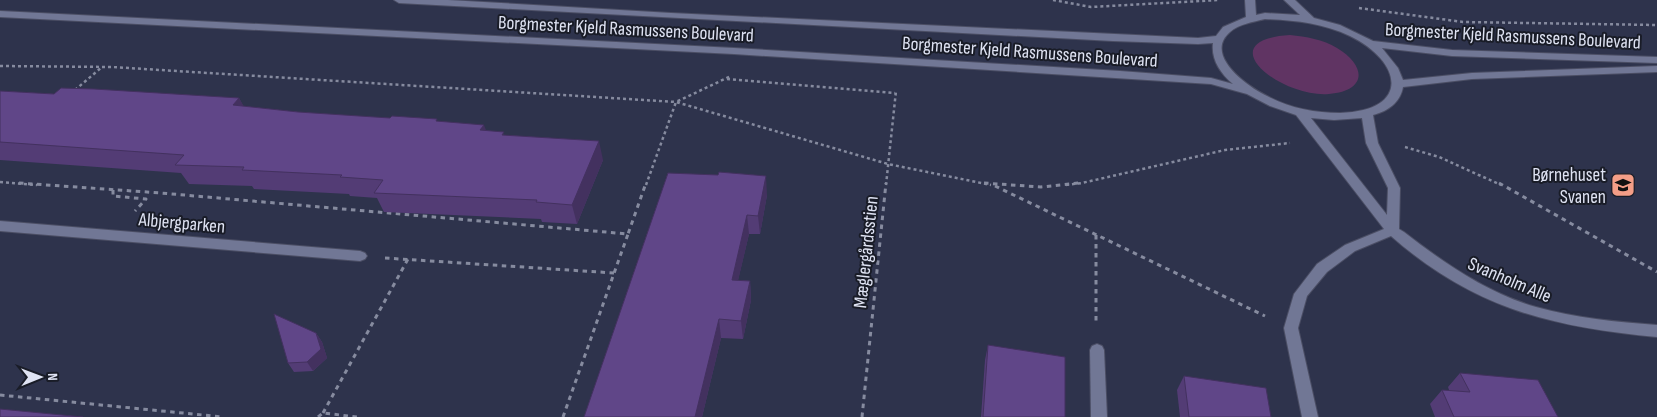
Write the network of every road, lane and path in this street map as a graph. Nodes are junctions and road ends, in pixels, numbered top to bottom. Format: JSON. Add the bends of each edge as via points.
{"nodes":[{"id":1,"x":400,"y":0,"type":"edge"},
{"id":2,"x":1053,"y":0,"type":"edge"},
{"id":3,"x":1219,"y":0,"type":"edge"},
{"id":4,"x":1250,"y":0,"type":"edge"},
{"id":5,"x":1289,"y":0,"type":"edge"},
{"id":6,"x":1351,"y":6,"type":"dead end"},
{"id":7,"x":0,"y":14,"type":"edge"},
{"id":8,"x":1252,"y":18,"type":"junction"},
{"id":9,"x":1310,"y":19,"type":"junction"},
{"id":10,"x":1657,"y":25,"type":"edge"},
{"id":11,"x":1218,"y":39,"type":"junction"},
{"id":12,"x":1368,"y":43,"type":"junction"},
{"id":13,"x":1657,"y":60,"type":"edge"},
{"id":14,"x":0,"y":66,"type":"edge"},
{"id":15,"x":102,"y":67,"type":"junction"},
{"id":16,"x":1657,"y":68,"type":"edge"},
{"id":17,"x":1398,"y":84,"type":"junction"},
{"id":18,"x":1248,"y":91,"type":"junction"},
{"id":19,"x":73,"y":93,"type":"edge"},
{"id":20,"x":676,"y":102,"type":"junction"},
{"id":21,"x":1300,"y":112,"type":"junction"},
{"id":22,"x":1367,"y":114,"type":"junction"},
{"id":23,"x":1323,"y":140,"type":"junction"},
{"id":24,"x":1372,"y":143,"type":"junction"},
{"id":25,"x":888,"y":164,"type":"junction"},
{"id":26,"x":0,"y":182,"type":"edge"},
{"id":27,"x":993,"y":185,"type":"junction"},
{"id":28,"x":0,"y":226,"type":"edge"},
{"id":29,"x":1393,"y":230,"type":"junction"},
{"id":30,"x":628,"y":234,"type":"junction"},
{"id":31,"x":1096,"y":234,"type":"junction"},
{"id":32,"x":360,"y":256,"type":"joint"},
{"id":33,"x":408,"y":259,"type":"junction"},
{"id":34,"x":1657,"y":272,"type":"edge"},
{"id":35,"x":614,"y":273,"type":"junction"},
{"id":36,"x":1291,"y":328,"type":"junction"},
{"id":37,"x":1657,"y":331,"type":"edge"},
{"id":38,"x":1097,"y":350,"type":"joint"},
{"id":39,"x":0,"y":395,"type":"edge"},
{"id":40,"x":323,"y":413,"type":"junction"},
{"id":41,"x":223,"y":417,"type":"edge"},
{"id":42,"x":318,"y":417,"type":"edge"},
{"id":43,"x":357,"y":417,"type":"edge"},
{"id":44,"x":563,"y":417,"type":"edge"},
{"id":45,"x":862,"y":417,"type":"edge"},
{"id":46,"x":1099,"y":417,"type":"edge"},
{"id":47,"x":1310,"y":417,"type":"edge"}],
"edges":[{"from":1,"to":11,"type":"street","name":"Borgmester Kjeld Rasmussens Boulevard","via":[[1112,38]]},
{"from":2,"to":3,"type":"path","via":[[1091,7]]},
{"from":4,"to":8,"type":"street"},
{"from":5,"to":9,"type":"street"},
{"from":6,"to":10,"type":"path","via":[[1463,22]]},
{"from":7,"to":18,"type":"street","name":"Borgmester Kjeld Rasmussens Boulevard","via":[[758,52],[1120,74],[1211,81]]},
{"from":8,"to":9,"type":"street"},
{"from":8,"to":11,"type":"street","via":[[1230,26]]},
{"from":9,"to":12,"type":"street","via":[[1341,29]]},
{"from":11,"to":18,"type":"street","via":[[1216,51],[1220,64]]},
{"from":12,"to":13,"type":"street","name":"Borgmester Kjeld Rasmussens Boulevard","via":[[1452,53]]},
{"from":12,"to":17,"type":"street","via":[[1390,63]]},
{"from":14,"to":15,"type":"path"},
{"from":15,"to":19,"type":"path"},
{"from":15,"to":20,"type":"path"},
{"from":16,"to":17,"type":"street","name":"Borgmester Kjeld Rasmussens Boulevard","via":[[1472,76]]},
{"from":17,"to":22,"type":"street","via":[[1394,97],[1384,107]]},
{"from":18,"to":21,"type":"street"},
{"from":20,"to":25,"type":"path"},
{"from":20,"to":25,"type":"path","name":"Mæglergårdsstien","via":[[727,79],[895,92]]},
{"from":20,"to":30,"type":"path"},
{"from":21,"to":22,"type":"street","via":[[1324,116]]},
{"from":21,"to":23,"type":"street","name":"Svanholm Alle"},
{"from":22,"to":24,"type":"street"},
{"from":23,"to":27,"type":"path","via":[[1225,150],[1082,183],[1041,187]]},
{"from":23,"to":29,"type":"street","name":"Svanholm Alle","via":[[1357,189]]},
{"from":24,"to":29,"type":"street","via":[[1394,188]]},
{"from":24,"to":34,"type":"path","via":[[1407,147],[1451,161],[1504,185]]},
{"from":25,"to":27,"type":"path"},
{"from":25,"to":45,"type":"path","name":"Mæglergårdsstien"},
{"from":26,"to":30,"type":"path"},
{"from":27,"to":31,"type":"path"},
{"from":28,"to":32,"type":"street","name":"Albjergparken"},
{"from":29,"to":36,"type":"street","via":[[1350,248],[1322,268],[1301,294]]},
{"from":29,"to":37,"type":"street","name":"Svanholm Alle","via":[[1454,276],[1525,310],[1594,326]]},
{"from":30,"to":35,"type":"path"},
{"from":31,"to":36,"type":"path"},
{"from":31,"to":38,"type":"path"},
{"from":32,"to":33,"type":"path"},
{"from":33,"to":35,"type":"path"},
{"from":33,"to":40,"type":"path"},
{"from":35,"to":44,"type":"path"},
{"from":36,"to":47,"type":"street"},
{"from":38,"to":46,"type":"street"},
{"from":39,"to":41,"type":"path"},
{"from":40,"to":42,"type":"path"},
{"from":40,"to":43,"type":"path"}]}
